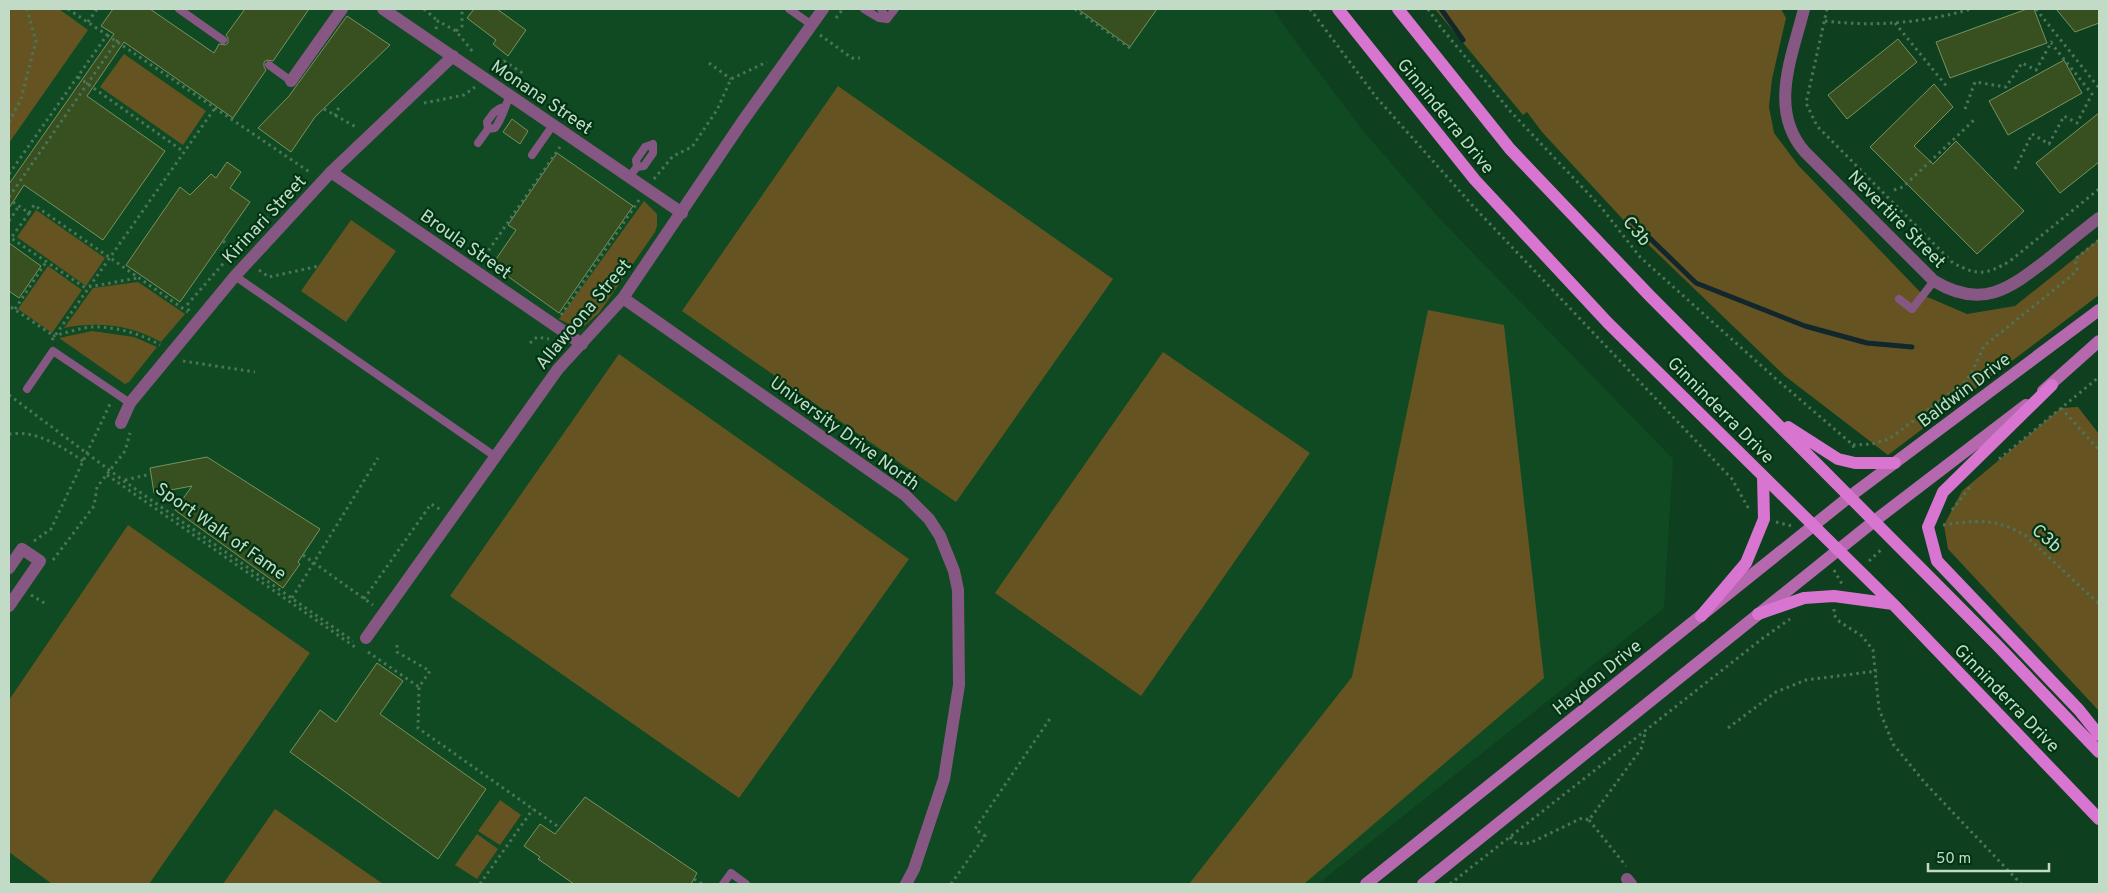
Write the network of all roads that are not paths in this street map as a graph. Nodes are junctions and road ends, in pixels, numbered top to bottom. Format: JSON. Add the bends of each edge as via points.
{"nodes":[{"id":1,"x":179,"y":9,"type":"edge"},
{"id":2,"x":342,"y":9,"type":"edge"},
{"id":3,"x":383,"y":9,"type":"edge"},
{"id":4,"x":789,"y":9,"type":"edge"},
{"id":5,"x":823,"y":9,"type":"edge"},
{"id":6,"x":864,"y":9,"type":"edge"},
{"id":7,"x":881,"y":9,"type":"edge"},
{"id":8,"x":895,"y":9,"type":"edge"},
{"id":9,"x":1338,"y":9,"type":"edge"},
{"id":10,"x":1398,"y":9,"type":"edge"},
{"id":11,"x":1804,"y":9,"type":"edge"},
{"id":12,"x":888,"y":19,"type":"junction"},
{"id":13,"x":811,"y":26,"type":"junction"},
{"id":14,"x":223,"y":40,"type":"dead end"},
{"id":15,"x":453,"y":56,"type":"junction"},
{"id":16,"x":269,"y":65,"type":"dead end"},
{"id":17,"x":291,"y":81,"type":"joint"},
{"id":18,"x":507,"y":101,"type":"junction"},
{"id":19,"x":553,"y":125,"type":"junction"},
{"id":20,"x":478,"y":143,"type":"dead end"},
{"id":21,"x":532,"y":155,"type":"dead end"},
{"id":22,"x":331,"y":172,"type":"junction"},
{"id":23,"x":682,"y":213,"type":"junction"},
{"id":24,"x":2099,"y":218,"type":"edge"},
{"id":25,"x":235,"y":276,"type":"junction"},
{"id":26,"x":1934,"y":281,"type":"junction"},
{"id":27,"x":623,"y":298,"type":"junction"},
{"id":28,"x":1900,"y":299,"type":"dead end"},
{"id":29,"x":2099,"y":310,"type":"edge"},
{"id":30,"x":2099,"y":341,"type":"edge"},
{"id":31,"x":582,"y":344,"type":"junction"},
{"id":32,"x":2052,"y":385,"type":"junction"},
{"id":33,"x":27,"y":389,"type":"dead end"},
{"id":34,"x":130,"y":403,"type":"junction"},
{"id":35,"x":1767,"y":413,"type":"junction"},
{"id":36,"x":126,"y":424,"type":"road end"},
{"id":37,"x":496,"y":456,"type":"junction"},
{"id":38,"x":1895,"y":463,"type":"junction"},
{"id":39,"x":1763,"y":476,"type":"junction"},
{"id":40,"x":1849,"y":497,"type":"junction"},
{"id":41,"x":1873,"y":522,"type":"junction"},
{"id":42,"x":1814,"y":526,"type":"junction"},
{"id":43,"x":1838,"y":550,"type":"junction"},
{"id":44,"x":9,"y":568,"type":"edge"},
{"id":45,"x":1893,"y":604,"type":"junction"},
{"id":46,"x":9,"y":606,"type":"edge"},
{"id":47,"x":1758,"y":614,"type":"junction"},
{"id":48,"x":1701,"y":616,"type":"junction"},
{"id":49,"x":366,"y":638,"type":"dead end"},
{"id":50,"x":2099,"y":735,"type":"edge"},
{"id":51,"x":2099,"y":752,"type":"edge"},
{"id":52,"x":2099,"y":819,"type":"edge"},
{"id":53,"x":723,"y":884,"type":"edge"},
{"id":54,"x":746,"y":884,"type":"edge"},
{"id":55,"x":906,"y":884,"type":"edge"},
{"id":56,"x":1366,"y":884,"type":"edge"},
{"id":57,"x":1423,"y":884,"type":"edge"}],
"edges":[{"from":1,"to":14,"type":"lane"},
{"from":2,"to":17,"type":"street"},
{"from":3,"to":15,"type":"street","name":"Monana Street"},
{"from":4,"to":13,"type":"lane"},
{"from":5,"to":13,"type":"street","name":"Allawoona Street"},
{"from":6,"to":12,"type":"lane","via":[[879,18]]},
{"from":7,"to":12,"type":"lane"},
{"from":8,"to":12,"type":"lane"},
{"from":9,"to":39,"type":"main road","name":"Ginninderra Drive","via":[[1475,180],[1608,323]]},
{"from":10,"to":35,"type":"main road","name":"Ginninderra Drive","via":[[1510,149]]},
{"from":11,"to":26,"type":"street","name":"Nevertire Street","via":[[1784,95],[1786,116],[1793,136]]},
{"from":13,"to":23,"type":"street","name":"Allawoona Street"},
{"from":15,"to":18,"type":"street","name":"Monana Street"},
{"from":15,"to":22,"type":"street","name":"Kirinari Street"},
{"from":16,"to":17,"type":"lane"},
{"from":18,"to":19,"type":"street","name":"Monana Street"},
{"from":18,"to":20,"type":"lane","via":[[499,123],[488,128]]},
{"from":19,"to":21,"type":"lane"},
{"from":19,"to":23,"type":"street","name":"Monana Street","via":[[633,172]]},
{"from":22,"to":25,"type":"street","name":"Kirinari Street"},
{"from":22,"to":31,"type":"street","name":"Broula Street"},
{"from":23,"to":27,"type":"street","name":"Allawoona Street"},
{"from":24,"to":26,"type":"street","name":"Nevertire Street","via":[[2023,279],[2002,290],[1967,294]]},
{"from":25,"to":34,"type":"street","name":"Kirinari Street"},
{"from":25,"to":37,"type":"lane"},
{"from":26,"to":28,"type":"lane","via":[[1912,309]]},
{"from":27,"to":31,"type":"street","name":"Allawoona Street"},
{"from":27,"to":55,"type":"street","name":"University Drive North","via":[[905,495],[929,519],[940,536],[958,590],[959,685],[944,779]]},
{"from":29,"to":38,"type":"main road","name":"Baldwin Drive"},
{"from":30,"to":32,"type":"main road"},
{"from":31,"to":37,"type":"street","name":"Allawoona Street","via":[[558,369]]},
{"from":32,"to":41,"type":"main road"},
{"from":32,"to":50,"type":"main road","via":[[1943,492],[1928,527],[1937,561]]},
{"from":33,"to":34,"type":"lane","via":[[53,351]]},
{"from":34,"to":36,"type":"street","name":"Kirinari Street"},
{"from":35,"to":38,"type":"main road","via":[[1838,459],[1855,463]]},
{"from":35,"to":40,"type":"main road","name":"Ginninderra Drive"},
{"from":37,"to":49,"type":"street","name":"Allawoona Street"},
{"from":38,"to":40,"type":"main road","name":"Baldwin Drive"},
{"from":39,"to":42,"type":"main road","name":"Ginninderra Drive"},
{"from":39,"to":48,"type":"main road","via":[[1764,519],[1746,563]]},
{"from":40,"to":41,"type":"main road","name":"Ginninderra Drive"},
{"from":40,"to":42,"type":"main road","name":"Haydon Drive"},
{"from":41,"to":43,"type":"main road"},
{"from":41,"to":51,"type":"main road","name":"Ginninderra Drive"},
{"from":42,"to":43,"type":"main road","name":"Ginninderra Drive"},
{"from":42,"to":48,"type":"main road","name":"Haydon Drive"},
{"from":43,"to":45,"type":"main road","name":"Ginninderra Drive"},
{"from":43,"to":47,"type":"main road"},
{"from":44,"to":46,"type":"street","via":[[22,549],[40,561]]},
{"from":45,"to":47,"type":"main road","via":[[1834,596],[1804,598]]},
{"from":45,"to":52,"type":"main road","name":"Ginninderra Drive"},
{"from":47,"to":57,"type":"main road"},
{"from":48,"to":56,"type":"main road","name":"Haydon Drive"},
{"from":53,"to":54,"type":"lane","via":[[730,874]]}]}
